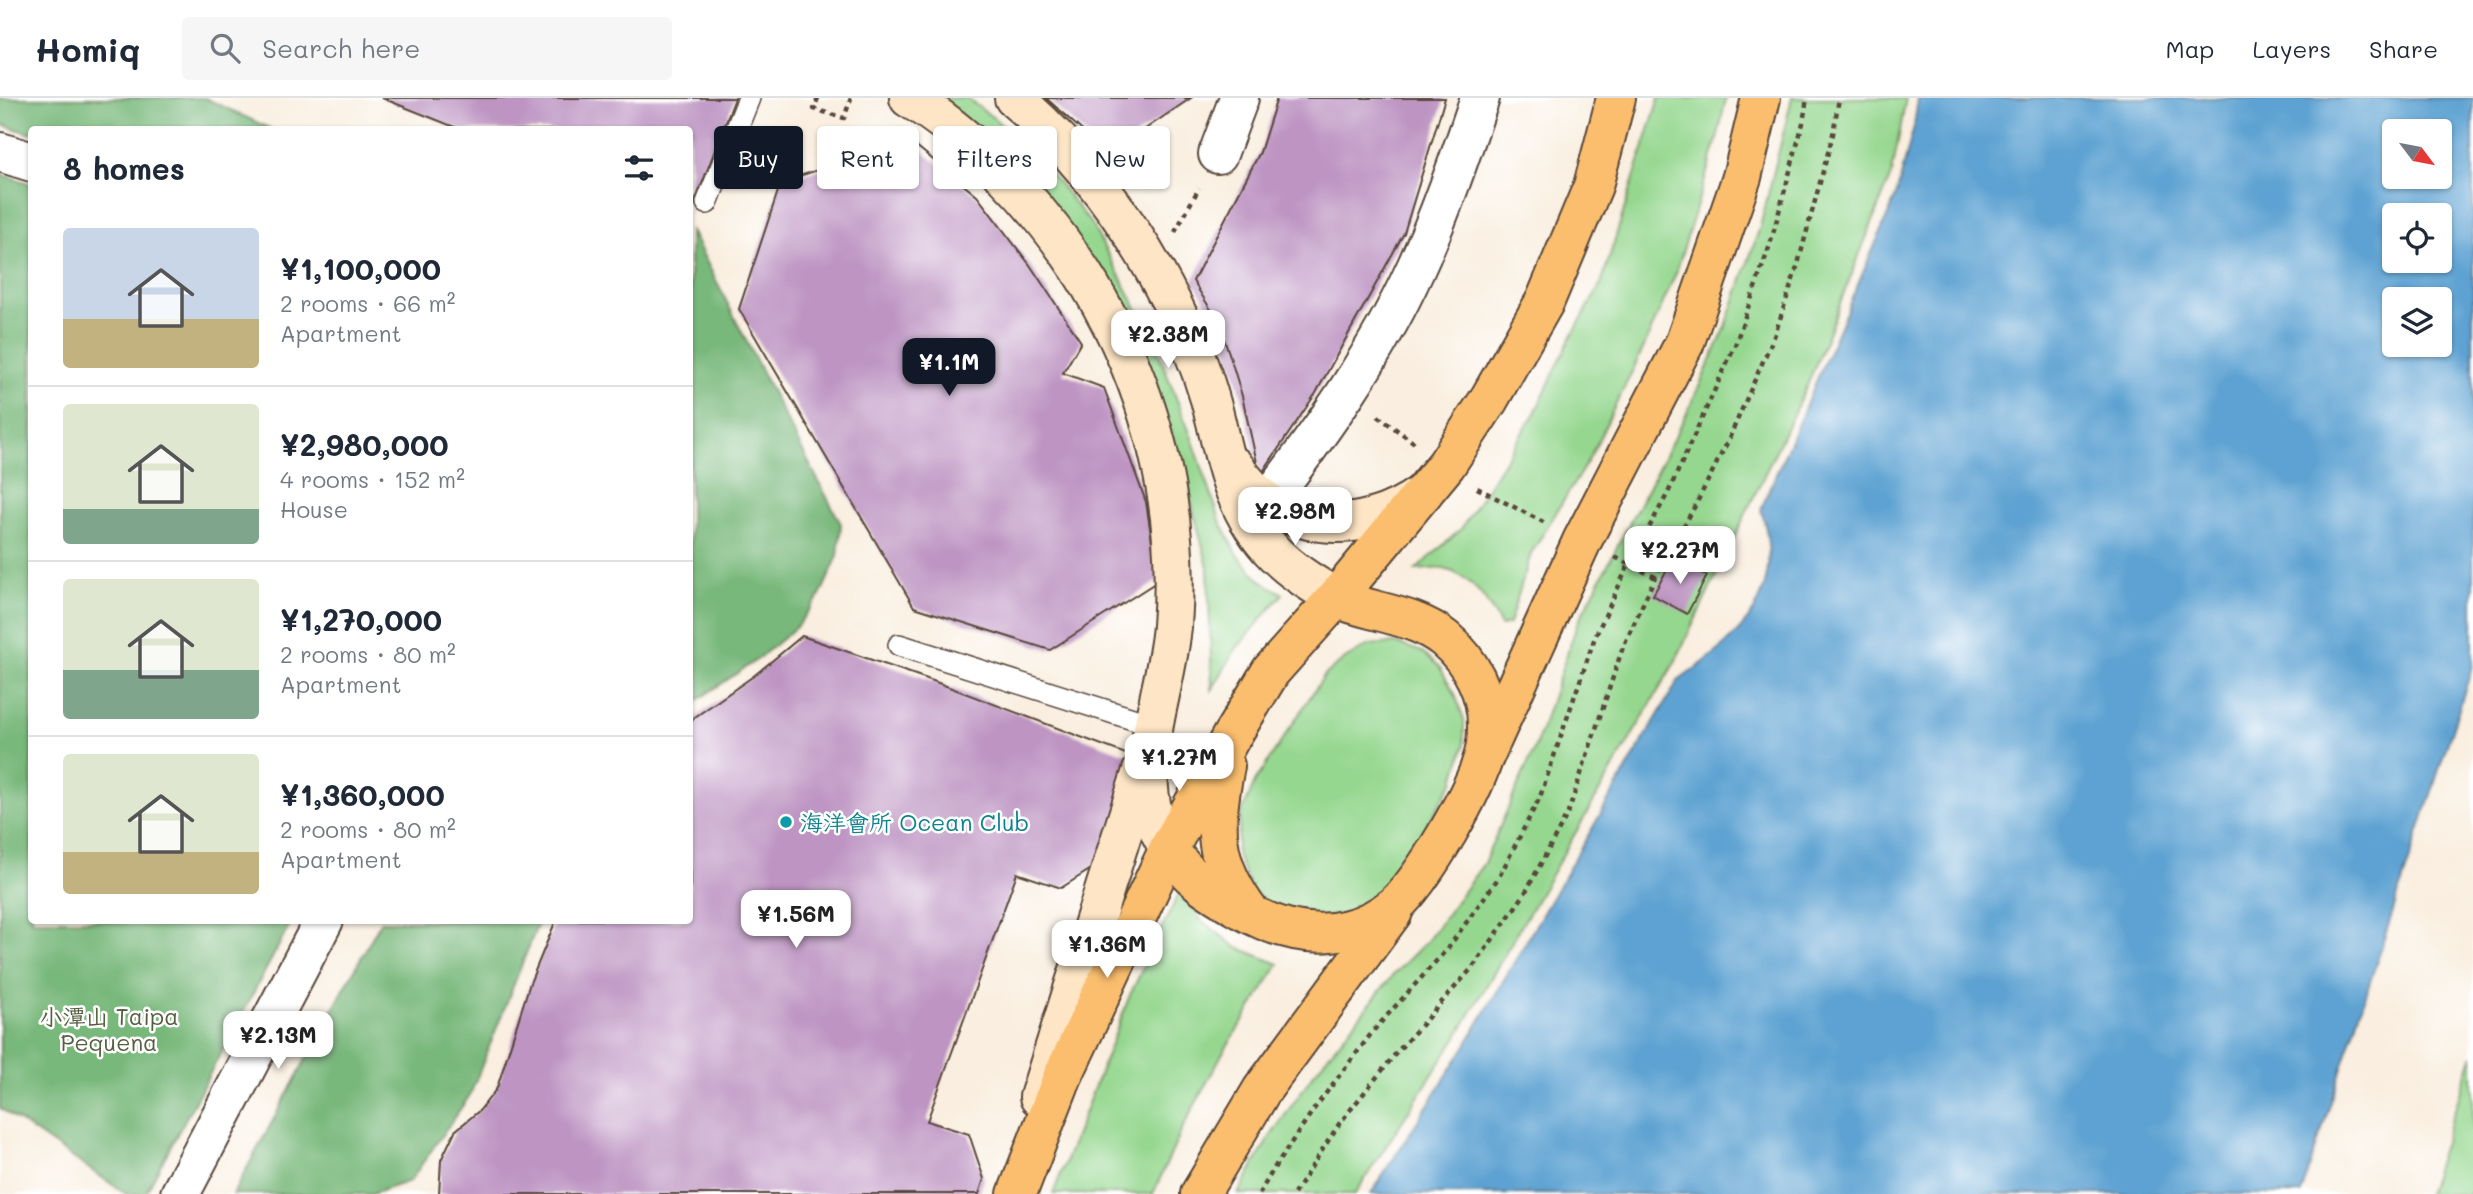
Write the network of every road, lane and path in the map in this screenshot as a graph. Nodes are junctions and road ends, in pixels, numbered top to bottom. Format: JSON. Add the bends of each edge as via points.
{"nodes":[{"id":1,"x":750,"y":98,"type":"edge"},
{"id":2,"x":818,"y":98,"type":"edge"},
{"id":3,"x":851,"y":98,"type":"edge"},
{"id":4,"x":909,"y":98,"type":"edge"},
{"id":5,"x":1014,"y":98,"type":"edge"},
{"id":6,"x":1239,"y":98,"type":"edge"},
{"id":7,"x":1480,"y":98,"type":"edge"},
{"id":8,"x":1616,"y":98,"type":"edge"},
{"id":9,"x":1761,"y":98,"type":"edge"},
{"id":10,"x":1839,"y":98,"type":"edge"},
{"id":11,"x":0,"y":152,"type":"edge"},
{"id":12,"x":1218,"y":154,"type":"joint"},
{"id":13,"x":28,"y":161,"type":"edge"},
{"id":14,"x":707,"y":203,"type":"dead end"},
{"id":15,"x":1154,"y":270,"type":"junction"},
{"id":16,"x":1217,"y":429,"type":"junction"},
{"id":17,"x":1425,"y":492,"type":"junction"},
{"id":18,"x":1268,"y":501,"type":"junction"},
{"id":19,"x":1336,"y":598,"type":"junction"},
{"id":20,"x":899,"y":645,"type":"dead end"},
{"id":21,"x":1152,"y":737,"type":"junction"},
{"id":22,"x":1231,"y":737,"type":"junction"},
{"id":23,"x":1481,"y":764,"type":"junction"},
{"id":24,"x":1169,"y":848,"type":"junction"},
{"id":25,"x":1409,"y":890,"type":"junction"},
{"id":26,"x":1252,"y":916,"type":"junction"},
{"id":27,"x":322,"y":924,"type":"edge"},
{"id":28,"x":180,"y":1194,"type":"edge"},
{"id":29,"x":1009,"y":1194,"type":"edge"},
{"id":30,"x":1017,"y":1194,"type":"edge"},
{"id":31,"x":1200,"y":1194,"type":"edge"},
{"id":32,"x":1294,"y":1194,"type":"edge"}],
"edges":[{"from":1,"to":14,"type":"lane"},
{"from":2,"to":3,"type":"path","via":[[814,108],[844,118]]},
{"from":4,"to":21,"type":"street","via":[[990,160],[1053,230],[1104,308],[1138,383],[1165,486],[1172,556],[1172,626]]},
{"from":5,"to":15,"type":"street","via":[[1101,189]]},
{"from":6,"to":12,"type":"street"},
{"from":7,"to":18,"type":"street","via":[[1450,187],[1413,274],[1369,357],[1318,436]]},
{"from":8,"to":17,"type":"main road","via":[[1593,186],[1545,301],[1488,401]]},
{"from":9,"to":23,"type":"main road","via":[[1742,177],[1685,342],[1582,541]]},
{"from":10,"to":32,"type":"path","via":[[1798,264],[1775,334],[1728,441],[1655,577],[1622,650],[1568,813],[1524,895],[1473,967],[1339,1124]]},
{"from":11,"to":13,"type":"street"},
{"from":12,"to":15,"type":"path"},
{"from":15,"to":16,"type":"street","via":[[1182,323]]},
{"from":16,"to":18,"type":"street","via":[[1235,469]]},
{"from":16,"to":19,"type":"street","via":[[1226,469],[1254,528],[1299,575]]},
{"from":17,"to":18,"type":"street","via":[[1388,514],[1346,524],[1303,519]]},
{"from":17,"to":19,"type":"main road"},
{"from":19,"to":22,"type":"main road","via":[[1271,671]]},
{"from":19,"to":23,"type":"main road","via":[[1429,628],[1459,653],[1471,669],[1485,706]]},
{"from":20,"to":21,"type":"lane"},
{"from":21,"to":24,"type":"street","via":[[1149,795]]},
{"from":21,"to":29,"type":"street"},
{"from":22,"to":24,"type":"main road"},
{"from":22,"to":26,"type":"main road","via":[[1216,827],[1226,874]]},
{"from":23,"to":25,"type":"main road","via":[[1450,828]]},
{"from":24,"to":26,"type":"main road","via":[[1191,876]]},
{"from":24,"to":30,"type":"main road","via":[[1062,1078]]},
{"from":25,"to":26,"type":"main road","via":[[1381,915],[1347,929],[1310,933]]},
{"from":25,"to":31,"type":"main road","via":[[1262,1090]]},
{"from":27,"to":28,"type":"street"}]}
